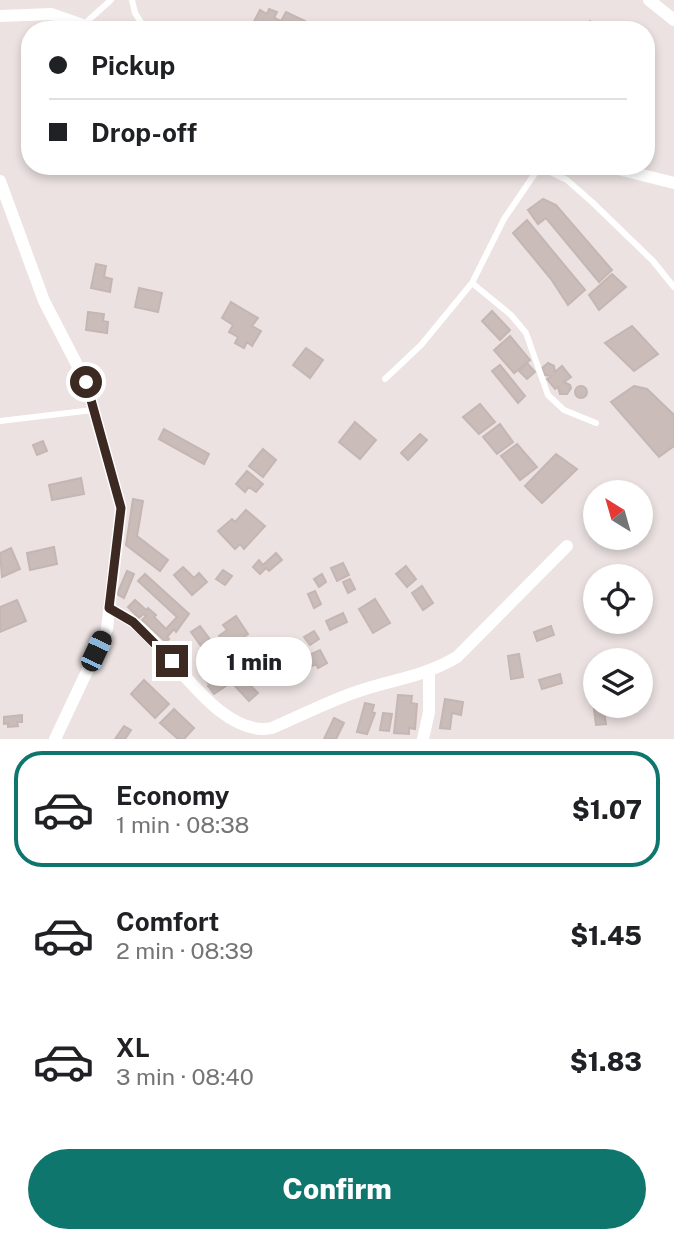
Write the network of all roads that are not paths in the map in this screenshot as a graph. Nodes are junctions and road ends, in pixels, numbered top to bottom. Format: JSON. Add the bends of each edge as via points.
{"nodes":[{"id":1,"x":111,"y":0,"type":"edge"},
{"id":2,"x":132,"y":0,"type":"edge"},
{"id":3,"x":649,"y":0,"type":"edge"},
{"id":4,"x":0,"y":16,"type":"edge"},
{"id":5,"x":674,"y":20,"type":"edge"},
{"id":6,"x":71,"y":21,"type":"edge"},
{"id":7,"x":87,"y":21,"type":"edge"},
{"id":8,"x":140,"y":21,"type":"edge"},
{"id":9,"x":534,"y":175,"type":"edge"},
{"id":10,"x":557,"y":175,"type":"edge"},
{"id":11,"x":642,"y":175,"type":"edge"},
{"id":12,"x":0,"y":181,"type":"edge"},
{"id":13,"x":674,"y":183,"type":"edge"},
{"id":14,"x":472,"y":283,"type":"junction"},
{"id":15,"x":674,"y":287,"type":"edge"},
{"id":16,"x":385,"y":379,"type":"dead end"},
{"id":17,"x":93,"y":410,"type":"junction"},
{"id":18,"x":0,"y":421,"type":"edge"},
{"id":19,"x":596,"y":423,"type":"dead end"},
{"id":20,"x":567,"y":546,"type":"dead end"},
{"id":21,"x":109,"y":608,"type":"junction"},
{"id":22,"x":429,"y":672,"type":"junction"},
{"id":23,"x":55,"y":739,"type":"edge"},
{"id":24,"x":423,"y":739,"type":"edge"}],
"edges":[{"from":1,"to":7,"type":"lane"},
{"from":2,"to":8,"type":"lane"},
{"from":3,"to":5,"type":"street"},
{"from":4,"to":6,"type":"street","via":[[51,14]]},
{"from":9,"to":14,"type":"lane","via":[[504,219]]},
{"from":10,"to":15,"type":"lane","via":[[592,202]]},
{"from":11,"to":13,"type":"street"},
{"from":12,"to":17,"type":"street","via":[[44,301],[86,382]]},
{"from":14,"to":16,"type":"lane","via":[[421,345]]},
{"from":14,"to":19,"type":"lane","via":[[526,333],[548,395],[564,410]]},
{"from":17,"to":18,"type":"lane"},
{"from":17,"to":21,"type":"street","via":[[121,508]]},
{"from":20,"to":22,"type":"street","via":[[457,657]]},
{"from":21,"to":22,"type":"street","via":[[133,622],[223,715],[259,731],[357,692]]},
{"from":21,"to":23,"type":"street","via":[[107,629]]},
{"from":22,"to":24,"type":"street","via":[[429,712]]}]}
